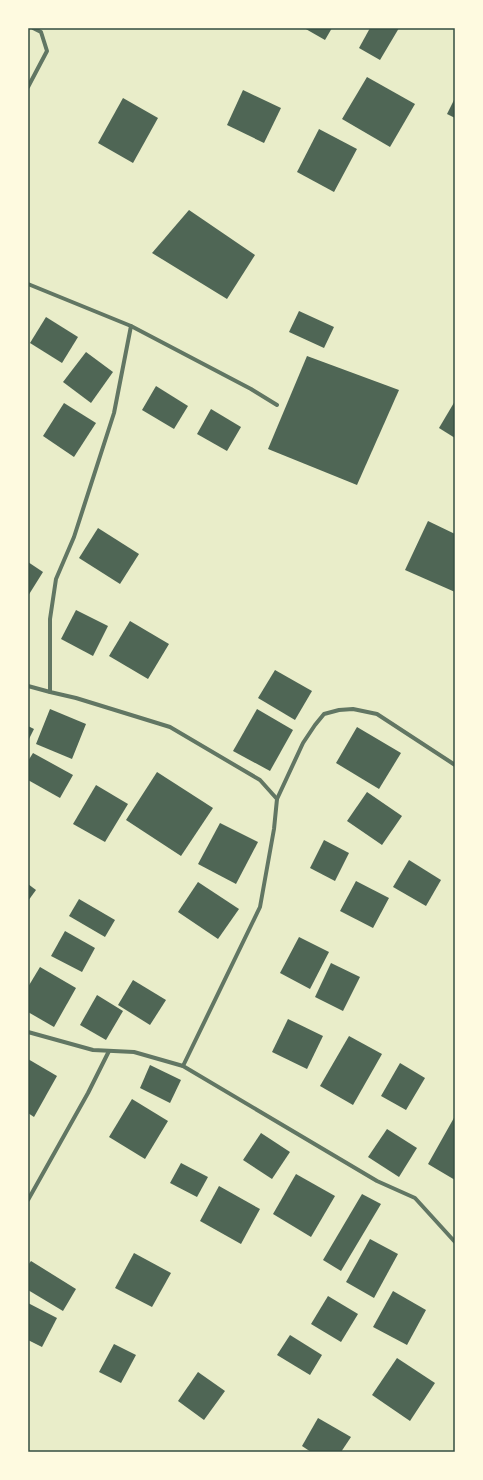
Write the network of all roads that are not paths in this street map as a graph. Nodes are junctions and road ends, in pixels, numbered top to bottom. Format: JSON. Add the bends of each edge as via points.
{"nodes":[{"id":1,"x":33,"y":28,"type":"edge"},
{"id":2,"x":28,"y":87,"type":"edge"},
{"id":3,"x":28,"y":284,"type":"edge"},
{"id":4,"x":131,"y":326,"type":"junction"},
{"id":5,"x":277,"y":405,"type":"dead end"},
{"id":6,"x":28,"y":686,"type":"edge"},
{"id":7,"x":50,"y":692,"type":"junction"},
{"id":8,"x":455,"y":765,"type":"edge"},
{"id":9,"x":277,"y":799,"type":"junction"},
{"id":10,"x":28,"y":1032,"type":"edge"},
{"id":11,"x":109,"y":1051,"type":"junction"},
{"id":12,"x":183,"y":1066,"type":"junction"},
{"id":13,"x":28,"y":1200,"type":"edge"},
{"id":14,"x":455,"y":1242,"type":"edge"}],
"edges":[{"from":1,"to":2,"type":"street","via":[[41,32],[47,51]]},
{"from":3,"to":4,"type":"street"},
{"from":4,"to":5,"type":"street"},
{"from":4,"to":7,"type":"street","via":[[114,414],[74,537],[56,579],[50,619]]},
{"from":6,"to":7,"type":"street"},
{"from":7,"to":9,"type":"street","via":[[170,727],[260,780]]},
{"from":8,"to":9,"type":"street","via":[[377,714],[353,709],[339,710],[324,714],[315,725],[303,743]]},
{"from":9,"to":12,"type":"street","via":[[260,907]]},
{"from":10,"to":11,"type":"street","via":[[93,1050]]},
{"from":11,"to":12,"type":"street","via":[[134,1052]]},
{"from":11,"to":13,"type":"street"},
{"from":12,"to":14,"type":"street","via":[[377,1181],[415,1198]]}]}
